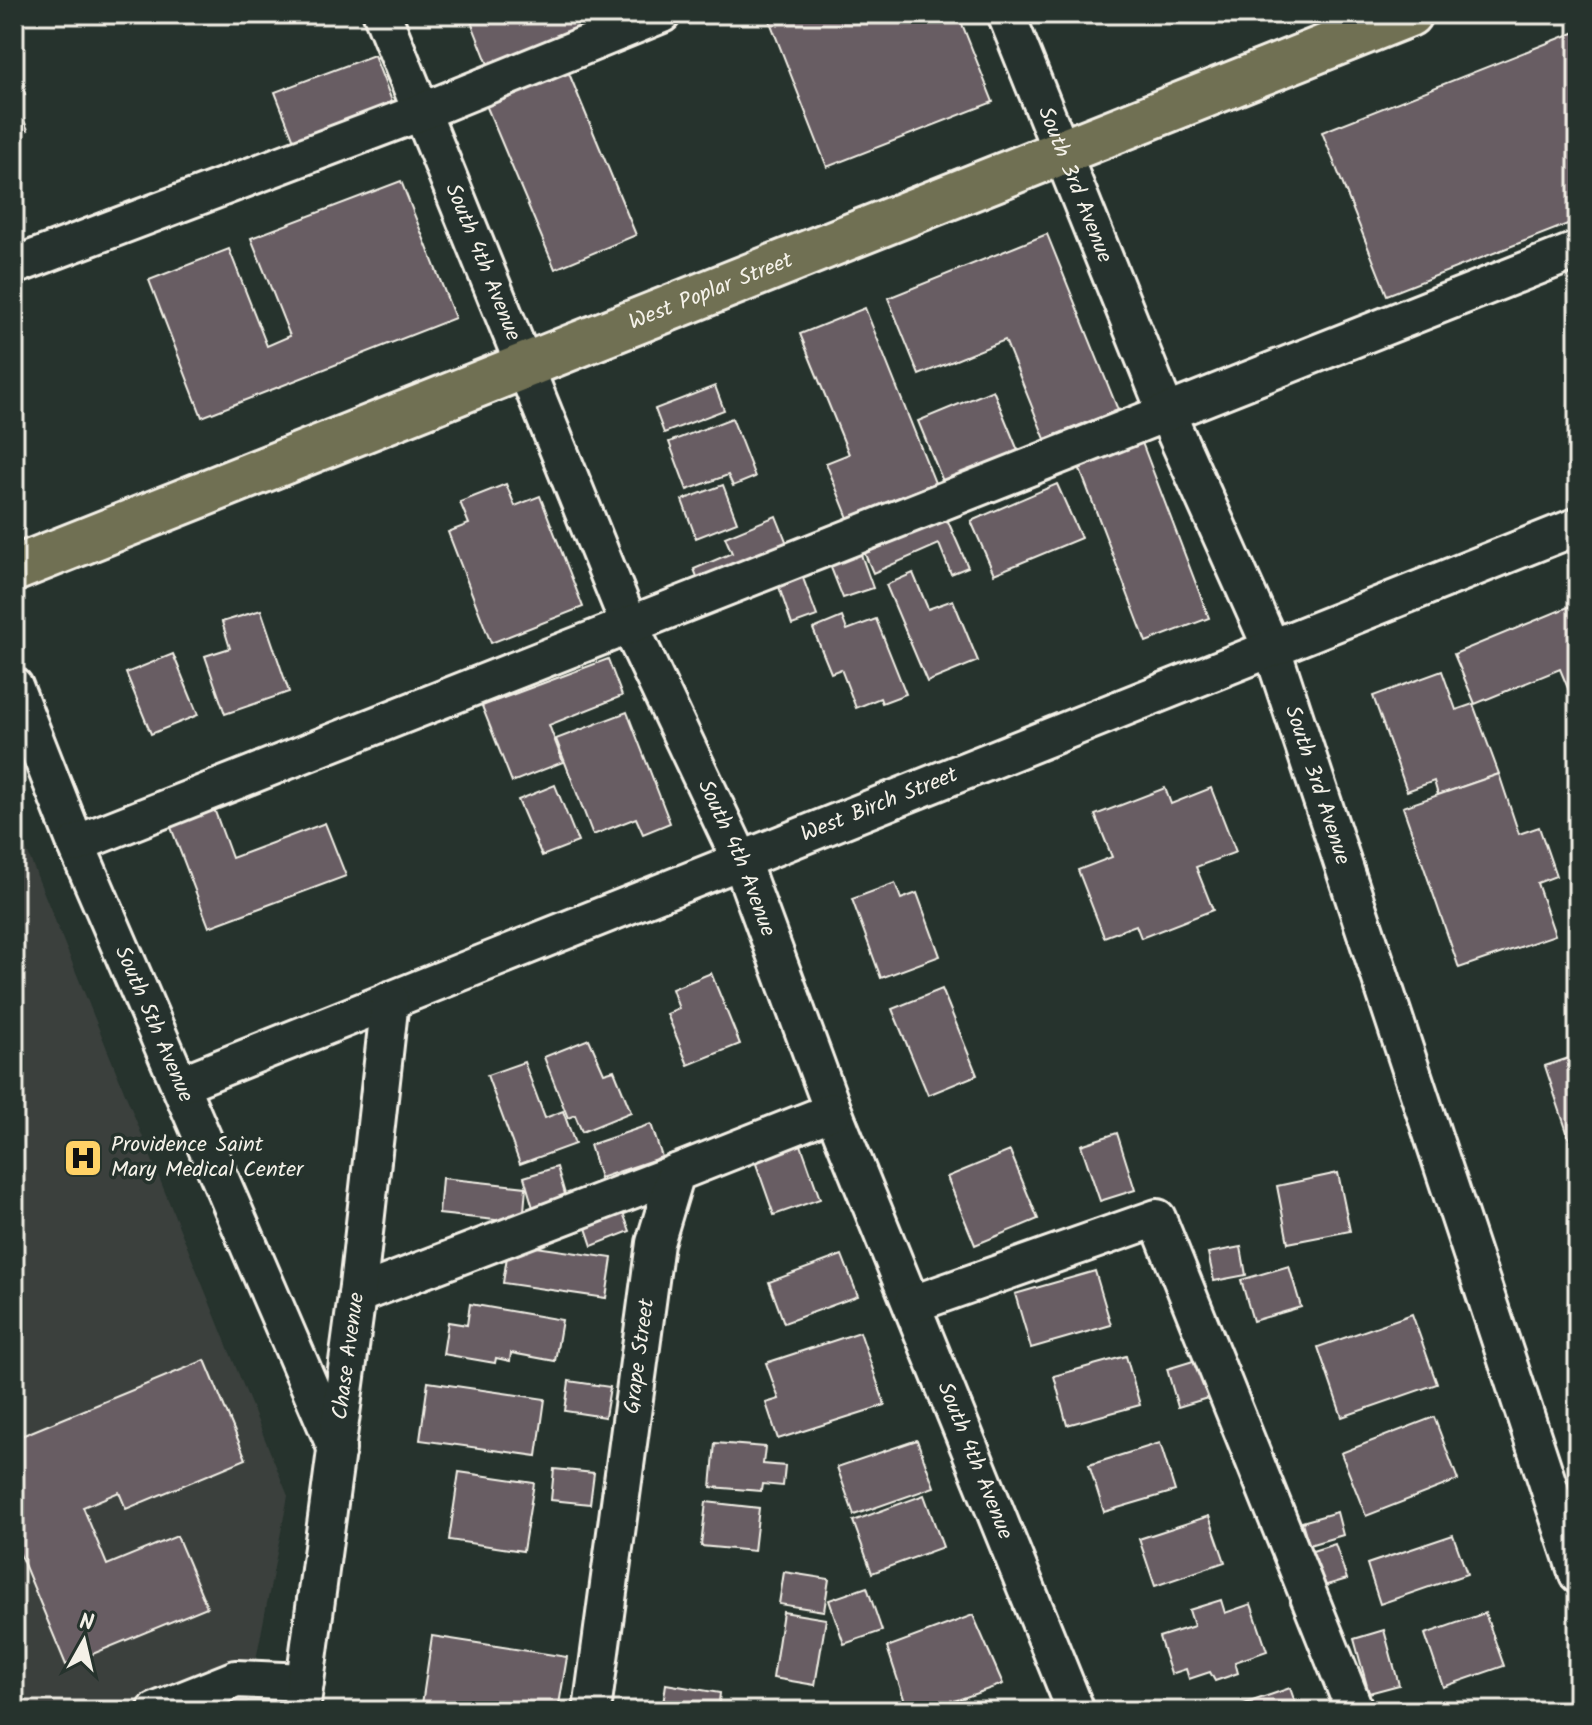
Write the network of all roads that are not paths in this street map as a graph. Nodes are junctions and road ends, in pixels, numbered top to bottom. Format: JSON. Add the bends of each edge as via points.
{"nodes":[{"id":1,"x":382,"y":14,"type":"edge"},
{"id":2,"x":662,"y":14,"type":"edge"},
{"id":3,"x":1006,"y":14,"type":"edge"},
{"id":4,"x":1409,"y":14,"type":"edge"},
{"id":5,"x":421,"y":112,"type":"junction"},
{"id":6,"x":1063,"y":151,"type":"junction"},
{"id":7,"x":1578,"y":250,"type":"edge"},
{"id":8,"x":14,"y":266,"type":"edge"},
{"id":9,"x":521,"y":366,"type":"junction"},
{"id":10,"x":1166,"y":412,"type":"junction"},
{"id":11,"x":1578,"y":526,"type":"edge"},
{"id":12,"x":14,"y":569,"type":"edge"},
{"id":13,"x":629,"y":624,"type":"junction"},
{"id":14,"x":1272,"y":649,"type":"junction"},
{"id":15,"x":14,"y":686,"type":"edge"},
{"id":16,"x":76,"y":844,"type":"junction"},
{"id":17,"x":741,"y":861,"type":"junction"},
{"id":18,"x":390,"y":1000,"type":"junction"},
{"id":19,"x":181,"y":1084,"type":"junction"},
{"id":20,"x":833,"y":1111,"type":"junction"},
{"id":21,"x":676,"y":1173,"type":"junction"},
{"id":22,"x":357,"y":1295,"type":"junction"},
{"id":23,"x":913,"y":1304,"type":"junction"},
{"id":24,"x":337,"y":1450,"type":"junction"},
{"id":25,"x":1578,"y":1575,"type":"edge"},
{"id":26,"x":303,"y":1697,"type":"edge"},
{"id":27,"x":156,"y":1711,"type":"edge"},
{"id":28,"x":592,"y":1711,"type":"edge"},
{"id":29,"x":1076,"y":1711,"type":"edge"},
{"id":30,"x":1355,"y":1711,"type":"edge"}],
"edges":[{"from":1,"to":5,"type":"street","name":"South 4th Avenue"},
{"from":2,"to":5,"type":"street"},
{"from":3,"to":6,"type":"street","name":"South 3rd Avenue"},
{"from":4,"to":6,"type":"main road","name":"West Poplar Street"},
{"from":5,"to":8,"type":"street"},
{"from":5,"to":9,"type":"street","name":"South 4th Avenue"},
{"from":6,"to":9,"type":"main road","name":"West Poplar Street"},
{"from":6,"to":10,"type":"street","name":"South 3rd Avenue"},
{"from":7,"to":10,"type":"street"},
{"from":9,"to":12,"type":"main road","name":"West Poplar Street"},
{"from":9,"to":13,"type":"street","name":"South 4th Avenue"},
{"from":10,"to":13,"type":"street"},
{"from":10,"to":14,"type":"street","name":"South 3rd Avenue"},
{"from":11,"to":14,"type":"street","name":"West Birch Street"},
{"from":13,"to":16,"type":"street"},
{"from":13,"to":17,"type":"street","name":"South 4th Avenue"},
{"from":14,"to":17,"type":"street","name":"West Birch Street"},
{"from":14,"to":25,"type":"street","name":"South 3rd Avenue"},
{"from":15,"to":16,"type":"street","name":"South 5th Avenue"},
{"from":16,"to":19,"type":"street","name":"South 5th Avenue"},
{"from":17,"to":18,"type":"street","name":"West Birch Street"},
{"from":17,"to":20,"type":"street","name":"South 4th Avenue"},
{"from":18,"to":19,"type":"street","name":"West Birch Street"},
{"from":18,"to":22,"type":"street","name":"Chase Avenue"},
{"from":19,"to":24,"type":"street","name":"South 5th Avenue"},
{"from":20,"to":21,"type":"street"},
{"from":20,"to":23,"type":"street","name":"South 4th Avenue"},
{"from":21,"to":22,"type":"street"},
{"from":21,"to":28,"type":"street","name":"Grape Street","via":[[655,1243]]},
{"from":22,"to":24,"type":"street","name":"Chase Avenue"},
{"from":23,"to":29,"type":"street","name":"South 4th Avenue"},
{"from":23,"to":30,"type":"street","via":[[1157,1218]]},
{"from":24,"to":26,"type":"street","name":"Chase Avenue"},
{"from":26,"to":27,"type":"street","via":[[236,1679]]}]}
